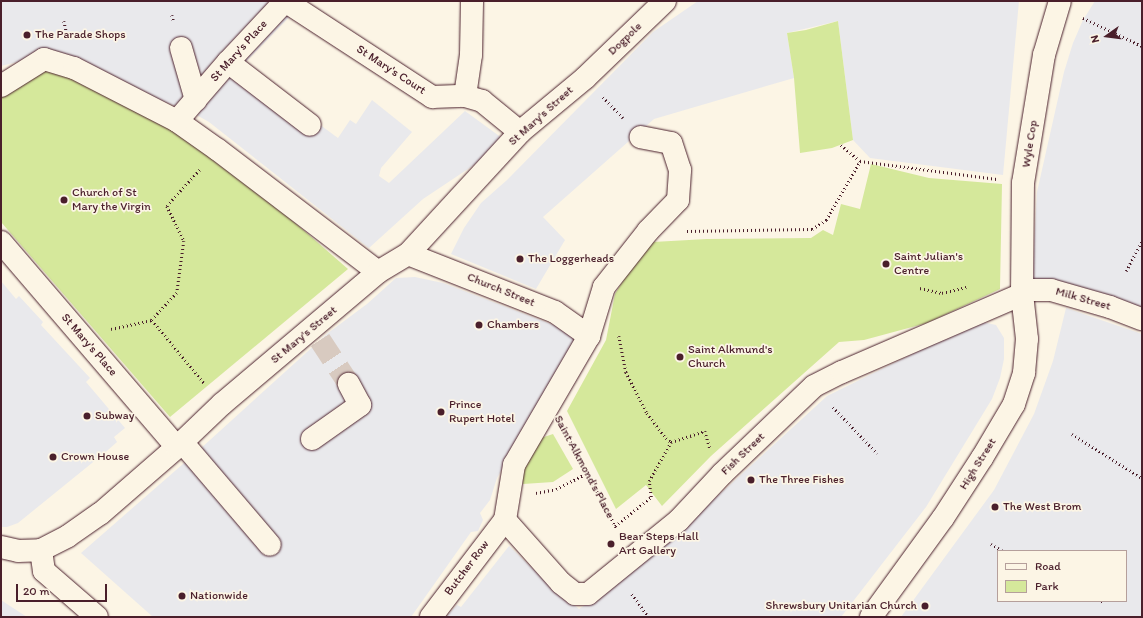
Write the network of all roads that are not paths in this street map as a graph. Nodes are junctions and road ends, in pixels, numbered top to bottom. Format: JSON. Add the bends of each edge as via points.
{"nodes":[{"id":1,"x":472,"y":1,"type":"edge"},
{"id":2,"x":665,"y":1,"type":"edge"},
{"id":3,"x":1058,"y":3,"type":"edge"},
{"id":4,"x":280,"y":6,"type":"edge"},
{"id":5,"x":181,"y":48,"type":"dead end"},
{"id":6,"x":228,"y":62,"type":"junction"},
{"id":7,"x":585,"y":78,"type":"joint"},
{"id":8,"x":1,"y":84,"type":"edge"},
{"id":9,"x":465,"y":96,"type":"junction"},
{"id":10,"x":196,"y":100,"type":"junction"},
{"id":11,"x":177,"y":121,"type":"junction"},
{"id":12,"x":310,"y":125,"type":"dead end"},
{"id":13,"x":520,"y":132,"type":"junction"},
{"id":14,"x":641,"y":137,"type":"road end"},
{"id":15,"x":1,"y":242,"type":"edge"},
{"id":16,"x":408,"y":254,"type":"junction"},
{"id":17,"x":378,"y":272,"type":"junction"},
{"id":18,"x":1022,"y":292,"type":"junction"},
{"id":19,"x":1142,"y":319,"type":"edge"},
{"id":20,"x":589,"y":336,"type":"junction"},
{"id":21,"x":349,"y":384,"type":"tunnel mouth"},
{"id":22,"x":312,"y":438,"type":"dead end"},
{"id":23,"x":180,"y":445,"type":"junction"},
{"id":24,"x":505,"y":520,"type":"junction"},
{"id":25,"x":270,"y":545,"type":"dead end"},
{"id":26,"x":1,"y":547,"type":"edge"},
{"id":27,"x":41,"y":550,"type":"junction"},
{"id":28,"x":97,"y":617,"type":"edge"},
{"id":29,"x":431,"y":617,"type":"edge"},
{"id":30,"x":872,"y":617,"type":"edge"}],
"edges":[{"from":1,"to":9,"type":"street","via":[[471,55]]},
{"from":2,"to":7,"type":"street","name":"Dogpole"},
{"from":3,"to":18,"type":"street","name":"Wyle Cop","via":[[1044,55],[1024,182]]},
{"from":4,"to":6,"type":"street","name":"St Mary's Place"},
{"from":4,"to":9,"type":"street","name":"St Mary's Court","via":[[432,97]]},
{"from":5,"to":10,"type":"street"},
{"from":6,"to":10,"type":"street","name":"St Mary's Place"},
{"from":6,"to":12,"type":"street"},
{"from":7,"to":13,"type":"street","name":"St Mary's Street"},
{"from":8,"to":11,"type":"street","via":[[44,59],[74,68]]},
{"from":9,"to":13,"type":"street","name":"St Mary's Court","via":[[482,101]]},
{"from":10,"to":11,"type":"street","name":"St Mary's Place"},
{"from":11,"to":17,"type":"street"},
{"from":13,"to":16,"type":"street","name":"St Mary's Street"},
{"from":14,"to":20,"type":"street","name":"Saint Alkmond's Place","via":[[670,143],[680,170],[678,200],[648,231],[604,287]]},
{"from":15,"to":23,"type":"street","name":"St Mary's Place","via":[[79,334]]},
{"from":16,"to":17,"type":"street","name":"St Mary's Street"},
{"from":16,"to":20,"type":"street","name":"Church Street","via":[[555,312]]},
{"from":17,"to":23,"type":"street","name":"St Mary's Street","via":[[315,335],[222,404]]},
{"from":18,"to":19,"type":"street","name":"Milk Street","via":[[1051,290]]},
{"from":18,"to":24,"type":"street","name":"Fish Street","via":[[814,386],[722,474],[679,520],[588,594],[575,594],[561,583]]},
{"from":18,"to":30,"type":"street","name":"High Street","via":[[1028,339],[1024,373],[1014,404],[943,518]]},
{"from":20,"to":24,"type":"street","name":"Saint Alkmond's Place","via":[[514,465]]},
{"from":21,"to":22,"type":"street","via":[[360,405]]},
{"from":23,"to":25,"type":"street","name":"St Mary's Place"},
{"from":23,"to":27,"type":"street","name":"St Mary's Street","via":[[100,514],[68,536]]},
{"from":24,"to":29,"type":"street","name":"Butcher Row"},
{"from":26,"to":27,"type":"street","name":"St Mary's Street","via":[[18,551]]},
{"from":27,"to":28,"type":"street","via":[[44,571]]}]}
